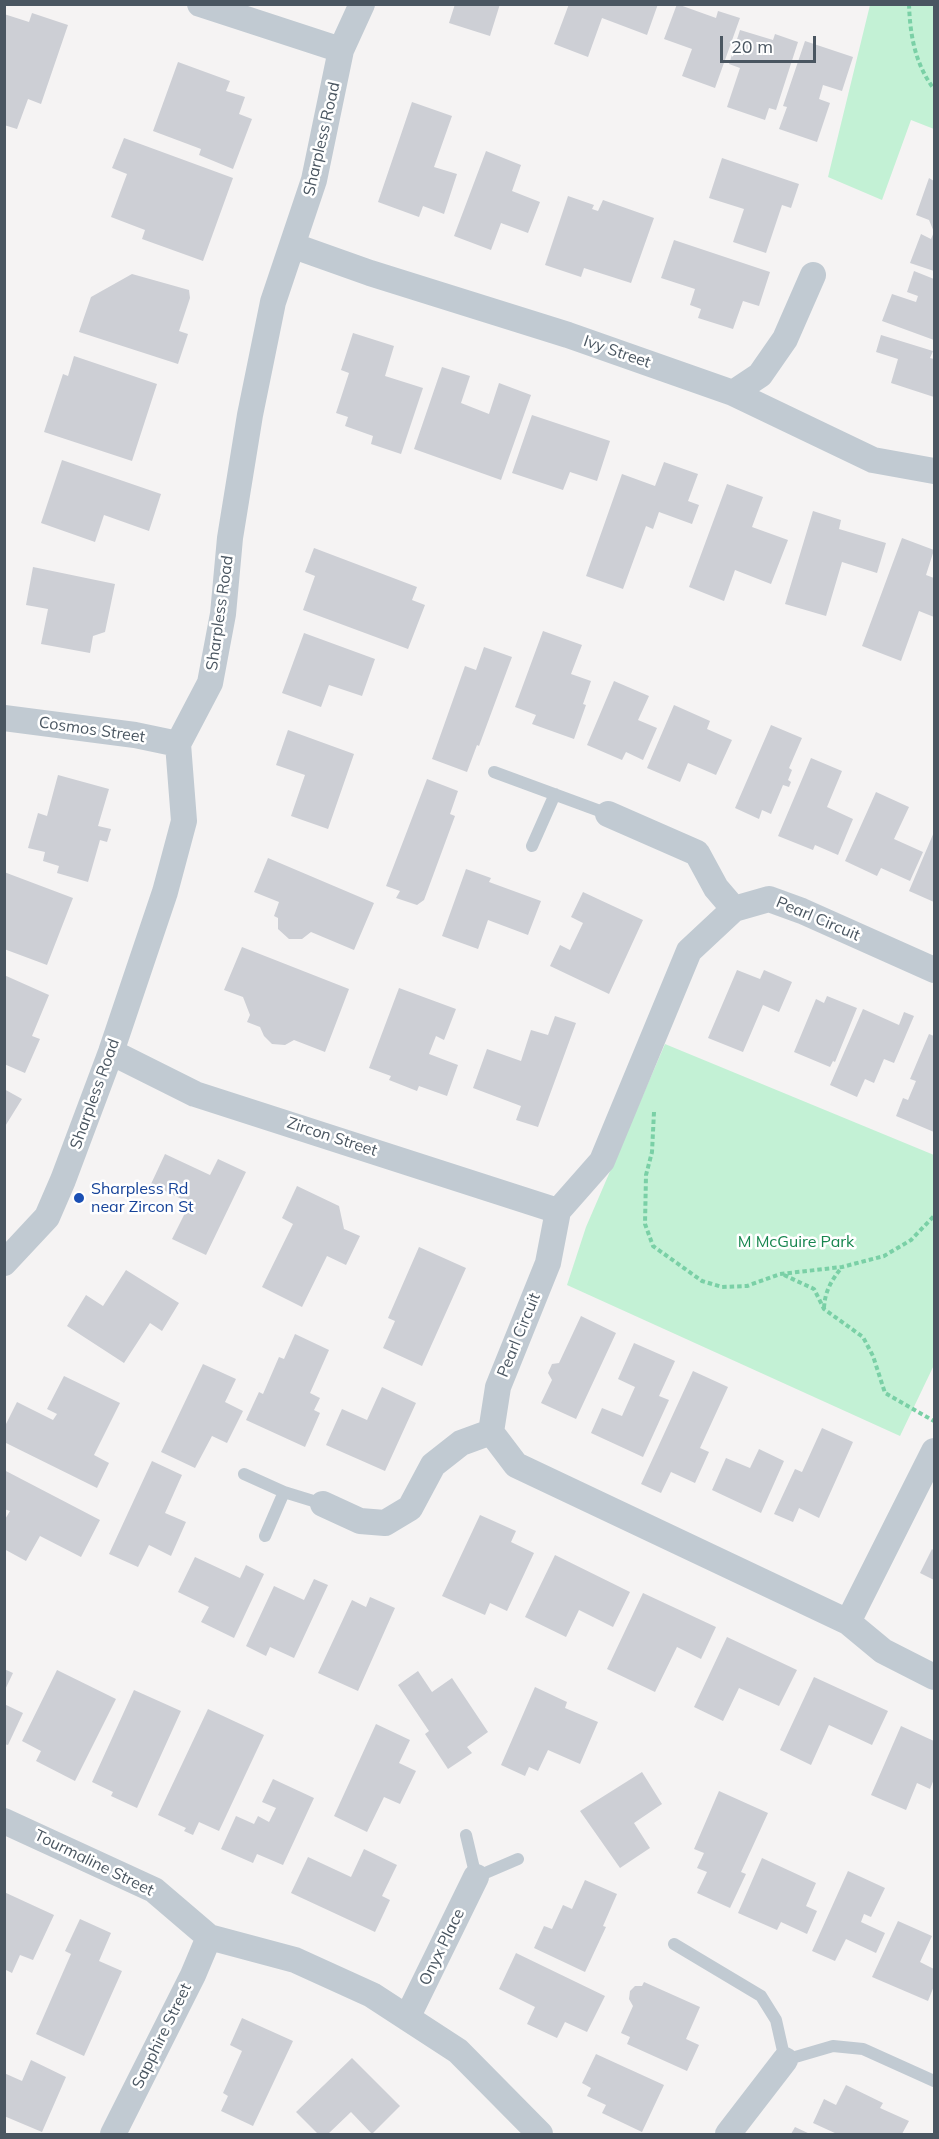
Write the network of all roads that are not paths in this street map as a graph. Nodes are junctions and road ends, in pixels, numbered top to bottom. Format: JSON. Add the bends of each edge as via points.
{"nodes":[{"id":1,"x":200,"y":4,"type":"edge"},
{"id":2,"x":362,"y":4,"type":"edge"},
{"id":3,"x":342,"y":50,"type":"junction"},
{"id":4,"x":294,"y":246,"type":"junction"},
{"id":5,"x":813,"y":275,"type":"dead end"},
{"id":6,"x":733,"y":393,"type":"junction"},
{"id":7,"x":934,"y":471,"type":"edge"},
{"id":8,"x":4,"y":718,"type":"edge"},
{"id":9,"x":178,"y":744,"type":"junction"},
{"id":10,"x":494,"y":772,"type":"dead end"},
{"id":11,"x":555,"y":794,"type":"junction"},
{"id":12,"x":608,"y":814,"type":"joint"},
{"id":13,"x":532,"y":846,"type":"dead end"},
{"id":14,"x":734,"y":909,"type":"junction"},
{"id":15,"x":934,"y":970,"type":"edge"},
{"id":16,"x":111,"y":1052,"type":"junction"},
{"id":17,"x":558,"y":1211,"type":"junction"},
{"id":18,"x":4,"y":1263,"type":"edge"},
{"id":19,"x":491,"y":1432,"type":"junction"},
{"id":20,"x":934,"y":1450,"type":"edge"},
{"id":21,"x":244,"y":1474,"type":"dead end"},
{"id":22,"x":284,"y":1492,"type":"junction"},
{"id":23,"x":323,"y":1504,"type":"joint"},
{"id":24,"x":265,"y":1536,"type":"dead end"},
{"id":25,"x":848,"y":1622,"type":"junction"},
{"id":26,"x":934,"y":1677,"type":"edge"},
{"id":27,"x":4,"y":1821,"type":"edge"},
{"id":28,"x":466,"y":1835,"type":"dead end"},
{"id":29,"x":518,"y":1859,"type":"dead end"},
{"id":30,"x":476,"y":1877,"type":"junction"},
{"id":31,"x":209,"y":1937,"type":"junction"},
{"id":32,"x":674,"y":1944,"type":"dead end"},
{"id":33,"x":408,"y":2018,"type":"junction"},
{"id":34,"x":785,"y":2060,"type":"junction"},
{"id":35,"x":934,"y":2081,"type":"edge"},
{"id":36,"x":113,"y":2134,"type":"edge"},
{"id":37,"x":540,"y":2134,"type":"edge"},
{"id":38,"x":728,"y":2134,"type":"edge"}],
"edges":[{"from":1,"to":3,"type":"street"},
{"from":2,"to":3,"type":"street","name":"Sharpless Road"},
{"from":3,"to":4,"type":"street","name":"Sharpless Road","via":[[314,180]]},
{"from":4,"to":6,"type":"street","name":"Ivy Street"},
{"from":4,"to":9,"type":"street","name":"Sharpless Road","via":[[273,302],[250,415],[210,683]]},
{"from":5,"to":6,"type":"street","via":[[785,339],[760,375]]},
{"from":6,"to":7,"type":"street","name":"Ivy Street","via":[[873,460]]},
{"from":8,"to":9,"type":"street","name":"Cosmos Street"},
{"from":9,"to":16,"type":"street","name":"Sharpless Road","via":[[184,821],[165,892]]},
{"from":10,"to":11,"type":"lane"},
{"from":11,"to":12,"type":"lane"},
{"from":11,"to":13,"type":"lane"},
{"from":12,"to":14,"type":"street","via":[[697,853],[716,888]]},
{"from":14,"to":15,"type":"street","name":"Pearl Circuit","via":[[769,899]]},
{"from":14,"to":17,"type":"street","name":"Pearl Circuit","via":[[688,951],[602,1161]]},
{"from":16,"to":17,"type":"street","name":"Zircon Street","via":[[195,1094]]},
{"from":16,"to":18,"type":"street","name":"Sharpless Road","via":[[47,1217]]},
{"from":17,"to":19,"type":"street","name":"Pearl Circuit","via":[[548,1263],[498,1387]]},
{"from":19,"to":23,"type":"street","via":[[461,1443],[433,1466],[410,1508],[385,1523],[360,1521]]},
{"from":19,"to":25,"type":"street","via":[[516,1465]]},
{"from":20,"to":25,"type":"street"},
{"from":21,"to":22,"type":"lane"},
{"from":22,"to":23,"type":"lane"},
{"from":22,"to":24,"type":"lane"},
{"from":25,"to":26,"type":"street","via":[[884,1651]]},
{"from":27,"to":31,"type":"street","name":"Tourmaline Street","via":[[154,1890]]},
{"from":28,"to":30,"type":"lane"},
{"from":29,"to":30,"type":"lane"},
{"from":30,"to":33,"type":"street","name":"Onyx Place"},
{"from":31,"to":33,"type":"street","name":"Tourmaline Street","via":[[295,1960],[372,1995]]},
{"from":31,"to":36,"type":"street","name":"Sapphire Street"},
{"from":32,"to":34,"type":"lane","via":[[761,1996],[776,2019]]},
{"from":33,"to":37,"type":"street","name":"Tourmaline Street","via":[[458,2051]]},
{"from":34,"to":35,"type":"lane","via":[[833,2046],[863,2049]]},
{"from":34,"to":38,"type":"street"}]}
